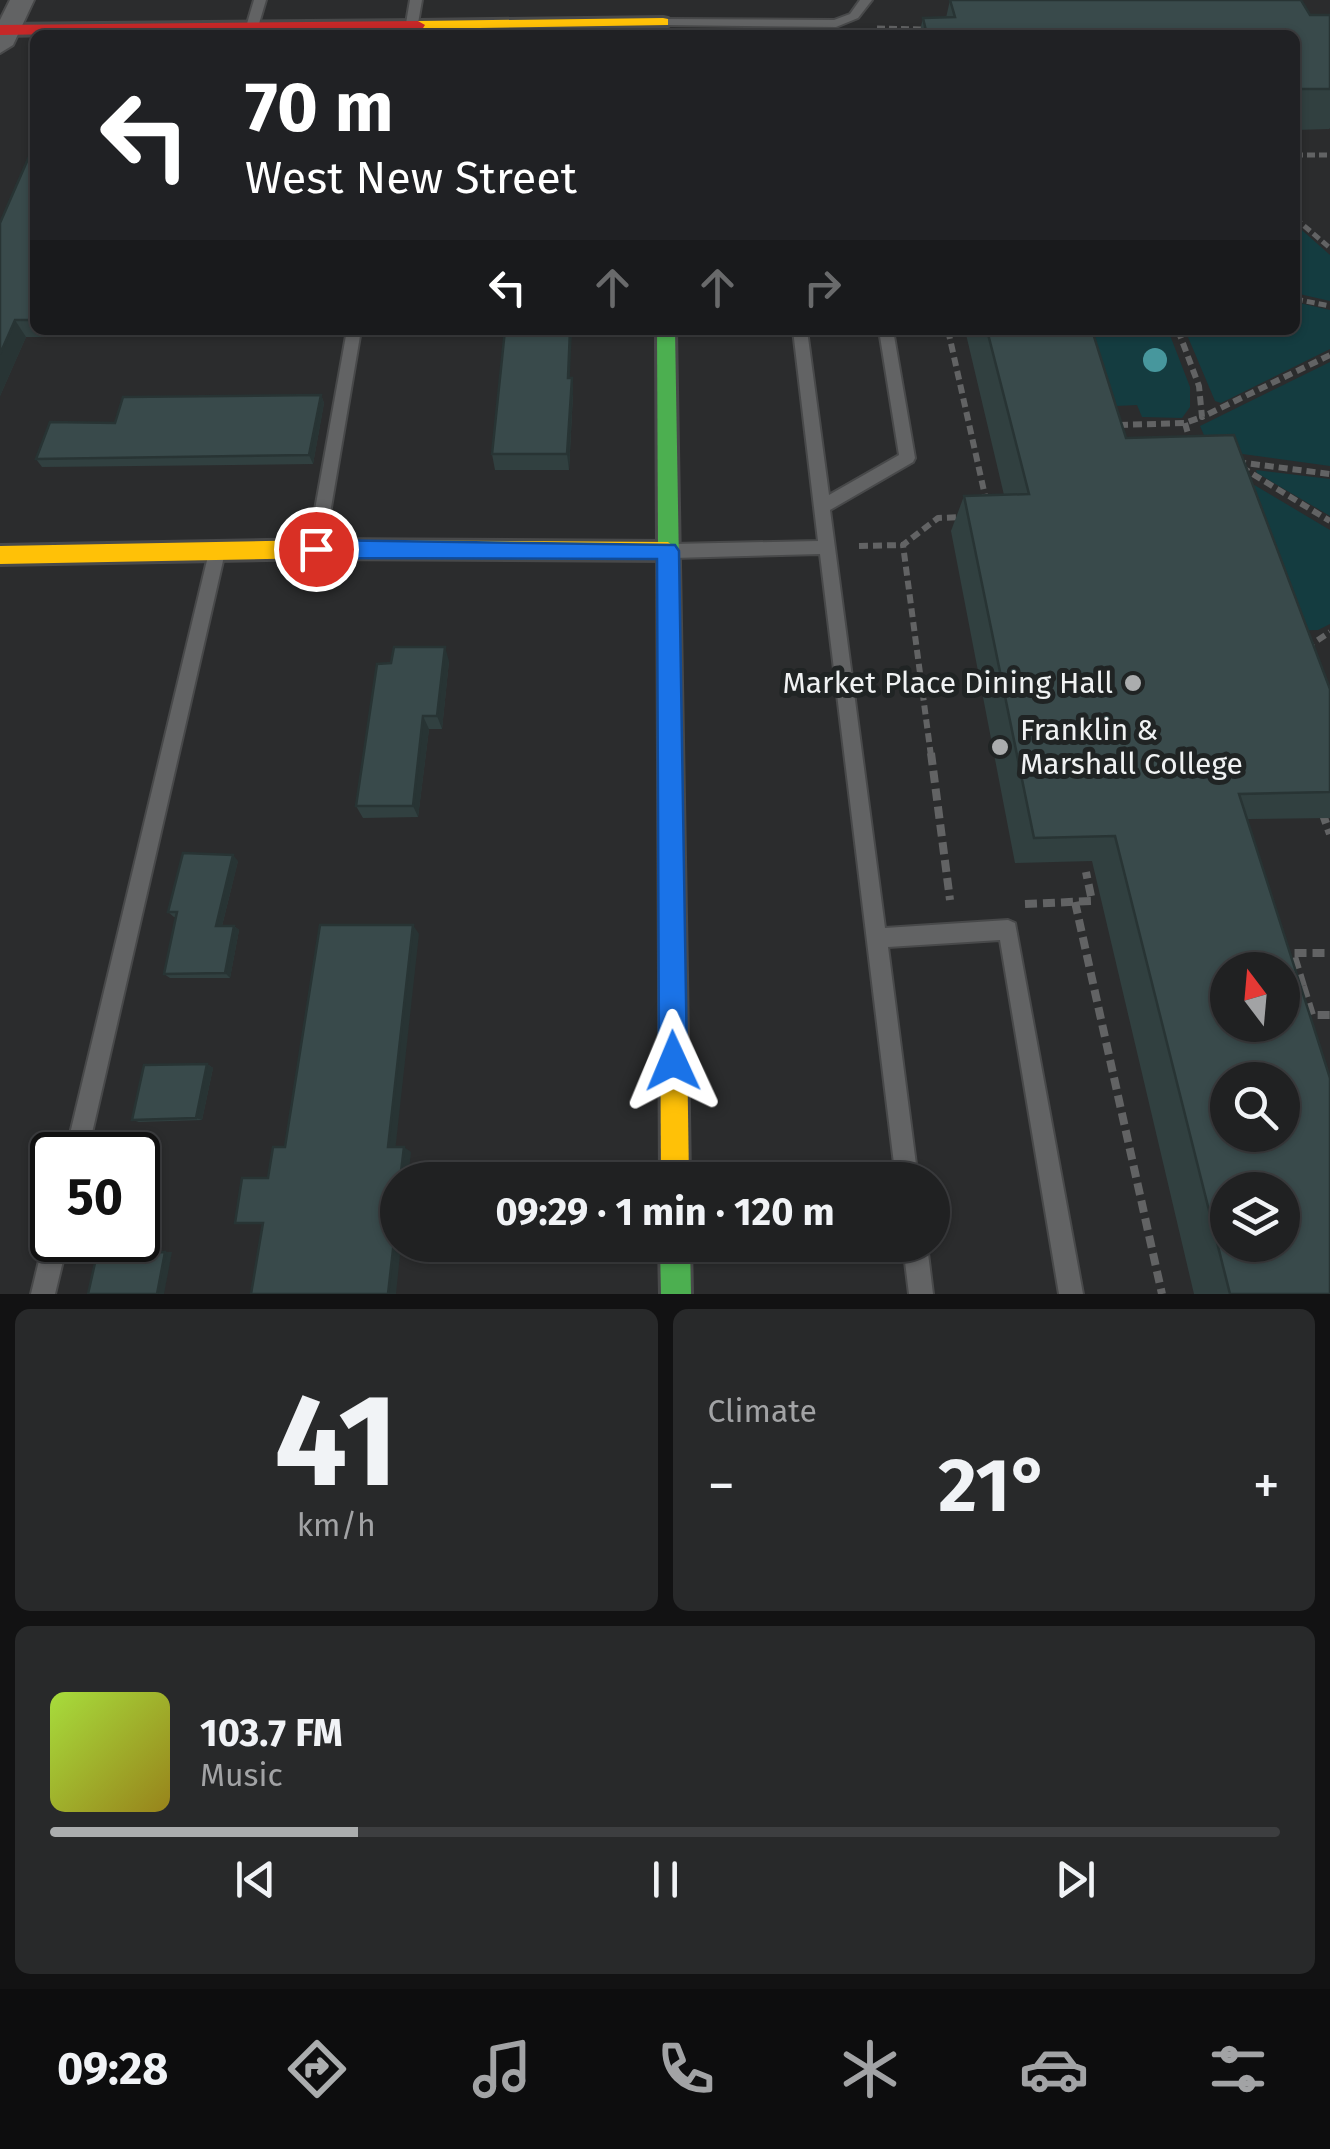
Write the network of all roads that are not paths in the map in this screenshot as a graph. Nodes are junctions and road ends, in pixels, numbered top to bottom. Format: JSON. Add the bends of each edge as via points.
{"nodes":[{"id":1,"x":22,"y":0,"type":"edge"},
{"id":2,"x":260,"y":0,"type":"edge"},
{"id":3,"x":416,"y":0,"type":"edge"},
{"id":4,"x":866,"y":0,"type":"edge"},
{"id":5,"x":663,"y":19,"type":"edge"},
{"id":6,"x":252,"y":27,"type":"junction"},
{"id":7,"x":764,"y":28,"type":"edge"},
{"id":8,"x":219,"y":30,"type":"edge"},
{"id":9,"x":411,"y":30,"type":"edge"},
{"id":10,"x":837,"y":30,"type":"edge"},
{"id":11,"x":30,"y":34,"type":"edge"},
{"id":12,"x":2,"y":35,"type":"edge"},
{"id":13,"x":353,"y":335,"type":"edge"},
{"id":14,"x":666,"y":335,"type":"edge"},
{"id":15,"x":801,"y":335,"type":"edge"},
{"id":16,"x":887,"y":335,"type":"edge"},
{"id":17,"x":822,"y":507,"type":"junction"},
{"id":18,"x":828,"y":547,"type":"junction"},
{"id":19,"x":316,"y":549,"type":"junction"},
{"id":20,"x":217,"y":550,"type":"junction"},
{"id":21,"x":668,"y":551,"type":"junction"},
{"id":22,"x":0,"y":555,"type":"edge"},
{"id":23,"x":878,"y":938,"type":"junction"},
{"id":24,"x":81,"y":1132,"type":"edge"},
{"id":25,"x":674,"y":1162,"type":"edge"},
{"id":26,"x":906,"y":1162,"type":"edge"},
{"id":27,"x":51,"y":1262,"type":"edge"},
{"id":28,"x":675,"y":1262,"type":"edge"},
{"id":29,"x":917,"y":1262,"type":"edge"},
{"id":30,"x":43,"y":1294,"type":"edge"},
{"id":31,"x":676,"y":1294,"type":"edge"},
{"id":32,"x":921,"y":1294,"type":"edge"},
{"id":33,"x":1071,"y":1294,"type":"edge"}],
"edges":[{"from":1,"to":12,"type":"street"},
{"from":2,"to":6,"type":"lane"},
{"from":3,"to":9,"type":"lane"},
{"from":4,"to":10,"type":"lane"},
{"from":5,"to":7,"type":"lane"},
{"from":5,"to":9,"type":"street"},
{"from":6,"to":8,"type":"street"},
{"from":6,"to":9,"type":"street"},
{"from":7,"to":10,"type":"lane"},
{"from":11,"to":12,"type":"street"},
{"from":13,"to":19,"type":"lane"},
{"from":14,"to":21,"type":"street"},
{"from":15,"to":17,"type":"lane"},
{"from":16,"to":17,"type":"lane","via":[[907,458]]},
{"from":17,"to":18,"type":"lane"},
{"from":18,"to":21,"type":"lane"},
{"from":18,"to":23,"type":"lane"},
{"from":19,"to":20,"type":"street"},
{"from":19,"to":21,"type":"street"},
{"from":20,"to":22,"type":"street"},
{"from":20,"to":24,"type":"lane"},
{"from":21,"to":25,"type":"street"},
{"from":23,"to":26,"type":"lane"},
{"from":23,"to":33,"type":"lane","via":[[1008,930]]},
{"from":27,"to":30,"type":"lane"},
{"from":28,"to":31,"type":"street"},
{"from":29,"to":32,"type":"lane"}]}
